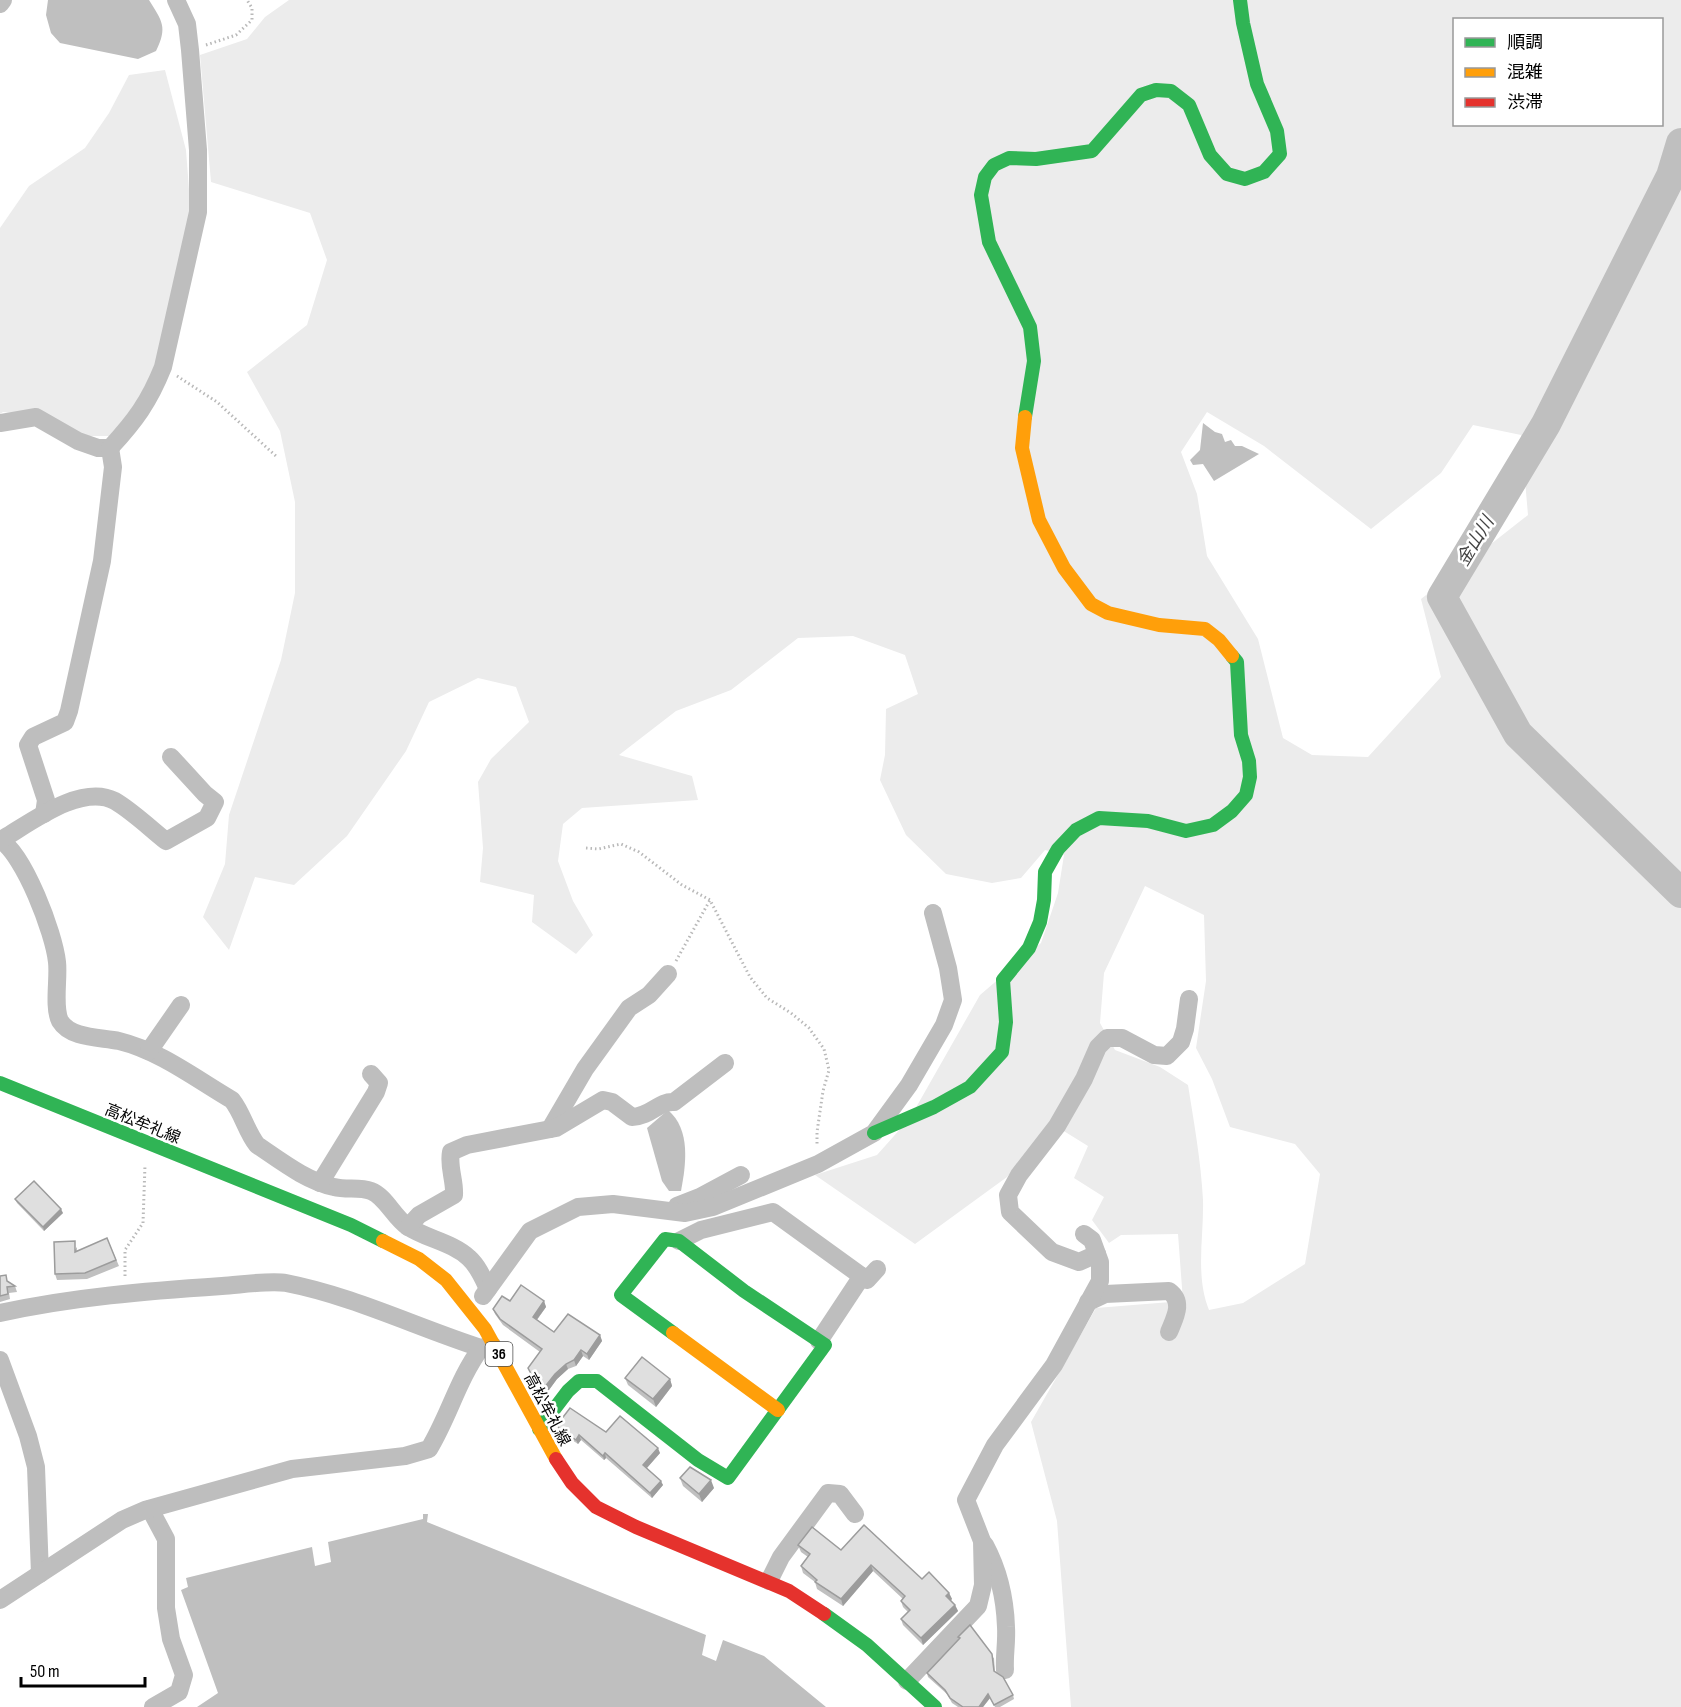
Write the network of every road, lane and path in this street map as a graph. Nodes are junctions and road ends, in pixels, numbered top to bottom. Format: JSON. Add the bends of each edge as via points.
{"nodes":[{"id":1,"x":3,"y":0,"type":"edge"},
{"id":2,"x":176,"y":0,"type":"edge"},
{"id":3,"x":247,"y":0,"type":"edge"},
{"id":4,"x":1240,"y":0,"type":"edge"},
{"id":5,"x":0,"y":4,"type":"edge"},
{"id":6,"x":190,"y":50,"type":"junction"},
{"id":7,"x":162,"y":367,"type":"junction"},
{"id":8,"x":0,"y":423,"type":"edge"},
{"id":9,"x":110,"y":448,"type":"junction"},
{"id":10,"x":277,"y":457,"type":"dead end"},
{"id":11,"x":171,"y":757,"type":"dead end"},
{"id":12,"x":44,"y":814,"type":"junction"},
{"id":13,"x":1,"y":840,"type":"edge"},
{"id":14,"x":586,"y":848,"type":"dead end"},
{"id":15,"x":710,"y":900,"type":"junction"},
{"id":16,"x":933,"y":913,"type":"dead end"},
{"id":17,"x":668,"y":974,"type":"joint"},
{"id":18,"x":1190,"y":999,"type":"dead end"},
{"id":19,"x":181,"y":1005,"type":"dead end"},
{"id":20,"x":149,"y":1051,"type":"junction"},
{"id":21,"x":725,"y":1063,"type":"dead end"},
{"id":22,"x":371,"y":1074,"type":"dead end"},
{"id":23,"x":0,"y":1083,"type":"edge"},
{"id":24,"x":550,"y":1129,"type":"junction"},
{"id":25,"x":874,"y":1133,"type":"junction"},
{"id":26,"x":146,"y":1142,"type":"junction"},
{"id":27,"x":818,"y":1164,"type":"junction"},
{"id":28,"x":741,"y":1175,"type":"dead end"},
{"id":29,"x":320,"y":1183,"type":"junction"},
{"id":30,"x":667,"y":1210,"type":"junction"},
{"id":31,"x":408,"y":1227,"type":"junction"},
{"id":32,"x":1084,"y":1234,"type":"dead end"},
{"id":33,"x":679,"y":1241,"type":"junction"},
{"id":34,"x":1097,"y":1254,"type":"junction"},
{"id":35,"x":488,"y":1289,"type":"junction"},
{"id":36,"x":125,"y":1293,"type":"junction"},
{"id":37,"x":1088,"y":1302,"type":"junction"},
{"id":38,"x":472,"y":1312,"type":"junction"},
{"id":39,"x":0,"y":1313,"type":"edge"},
{"id":40,"x":1169,"y":1332,"type":"dead end"},
{"id":41,"x":819,"y":1341,"type":"junction"},
{"id":42,"x":487,"y":1346,"type":"junction"},
{"id":43,"x":0,"y":1360,"type":"edge"},
{"id":44,"x":778,"y":1410,"type":"junction"},
{"id":45,"x":539,"y":1429,"type":"junction"},
{"id":46,"x":150,"y":1509,"type":"junction"},
{"id":47,"x":855,"y":1514,"type":"dead end"},
{"id":48,"x":982,"y":1541,"type":"junction"},
{"id":49,"x":40,"y":1574,"type":"junction"},
{"id":50,"x":769,"y":1581,"type":"junction"},
{"id":51,"x":0,"y":1600,"type":"edge"},
{"id":52,"x":1005,"y":1670,"type":"dead end"},
{"id":53,"x":907,"y":1681,"type":"junction"},
{"id":54,"x":153,"y":1707,"type":"edge"},
{"id":55,"x":935,"y":1707,"type":"edge"}],
"edges":[{"from":1,"to":5,"type":"street"},
{"from":2,"to":6,"type":"street","via":[[187,24]]},
{"from":3,"to":6,"type":"path","via":[[252,20],[236,35]]},
{"from":4,"to":25,"type":"street","via":[[1257,84],[1277,131],[1280,154],[1264,172],[1245,179],[1227,174],[1210,155],[1189,105],[1171,92],[1156,90],[1141,95],[1092,151],[1036,159],[1009,158],[994,165],[985,177],[981,195],[989,243],[1030,327],[1034,361],[1022,448],[1039,520],[1064,568],[1091,604],[1108,613],[1159,625],[1205,629],[1229,651],[1237,662],[1241,735],[1249,761],[1246,795],[1213,825],[1186,831],[1148,821],[1099,818],[1076,830],[1058,849],[1045,872],[1040,922],[1029,948],[1003,980],[1006,1023],[1002,1052],[970,1087]]},
{"from":6,"to":7,"type":"street","via":[[198,150],[198,212]]},
{"from":7,"to":9,"type":"street","via":[[154,390],[135,420]]},
{"from":7,"to":10,"type":"path","via":[[217,402]]},
{"from":8,"to":9,"type":"street","via":[[36,417],[78,441]]},
{"from":9,"to":12,"type":"street","via":[[113,467],[102,561],[69,711],[65,722],[33,737],[28,744],[46,800]]},
{"from":11,"to":12,"type":"street","via":[[215,802],[207,818],[166,841],[114,801],[88,796]]},
{"from":12,"to":13,"type":"street"},
{"from":13,"to":20,"type":"street","via":[[12,850],[49,926],[57,959],[56,1005],[60,1020],[79,1034]]},
{"from":14,"to":15,"type":"path","via":[[621,844]]},
{"from":15,"to":17,"type":"path"},
{"from":15,"to":27,"type":"path","via":[[750,977],[767,998],[809,1028],[824,1049],[829,1070],[817,1132]]},
{"from":16,"to":25,"type":"street","via":[[953,1000],[944,1025],[909,1085]]},
{"from":17,"to":24,"type":"street","via":[[649,995],[628,1008],[585,1069]]},
{"from":18,"to":34,"type":"street","via":[[1181,1042],[1167,1056],[1154,1055],[1122,1038],[1107,1038],[1098,1047],[1057,1126],[1018,1175],[1008,1195],[1011,1212],[1052,1252],[1079,1262]]},
{"from":19,"to":20,"type":"street"},
{"from":20,"to":29,"type":"street","via":[[232,1100],[257,1146]]},
{"from":21,"to":24,"type":"street","via":[[674,1102],[666,1102],[644,1116],[632,1117],[603,1100]]},
{"from":22,"to":29,"type":"street","via":[[379,1083],[376,1092]]},
{"from":23,"to":26,"type":"street","name":"高松牟礼線","number":"36"},
{"from":24,"to":31,"type":"street","via":[[467,1145],[451,1152],[454,1194],[419,1215]]},
{"from":25,"to":27,"type":"street"},
{"from":26,"to":36,"type":"path","via":[[143,1223],[125,1250]]},
{"from":26,"to":38,"type":"street","name":"高松牟礼線","number":"36","via":[[386,1241],[418,1258],[446,1281]]},
{"from":27,"to":30,"type":"street","via":[[712,1208],[685,1213]]},
{"from":28,"to":30,"type":"street"},
{"from":29,"to":31,"type":"street","via":[[371,1191]]},
{"from":30,"to":35,"type":"street","via":[[613,1204],[578,1206],[530,1232]]},
{"from":31,"to":35,"type":"street","via":[[462,1252],[476,1265]]},
{"from":32,"to":34,"type":"street","via":[[1092,1240]]},
{"from":33,"to":41,"type":"street"},
{"from":33,"to":41,"type":"street","via":[[701,1230],[773,1212],[870,1273]]},
{"from":33,"to":44,"type":"street","via":[[665,1239],[621,1295]]},
{"from":34,"to":37,"type":"street","via":[[1100,1281]]},
{"from":35,"to":38,"type":"street"},
{"from":36,"to":39,"type":"street"},
{"from":36,"to":42,"type":"street","via":[[283,1282]]},
{"from":37,"to":40,"type":"street","via":[[1105,1294],[1169,1291],[1175,1295],[1178,1308]]},
{"from":37,"to":48,"type":"street","via":[[1054,1365],[995,1445],[966,1500]]},
{"from":38,"to":42,"type":"street","name":"高松牟礼線","number":"36"},
{"from":41,"to":44,"type":"street","via":[[825,1345]]},
{"from":42,"to":45,"type":"street","name":"高松牟礼線","number":"36"},
{"from":42,"to":46,"type":"street","via":[[467,1366],[429,1449],[405,1456],[292,1469]]},
{"from":43,"to":49,"type":"street","via":[[36,1467]]},
{"from":44,"to":45,"type":"street","via":[[729,1478],[698,1460],[597,1381],[579,1381]]},
{"from":45,"to":50,"type":"street","name":"高松牟礼線","number":"36","via":[[572,1483],[596,1506],[636,1527]]},
{"from":46,"to":49,"type":"street","via":[[122,1520]]},
{"from":46,"to":54,"type":"street","via":[[166,1539],[166,1608],[171,1639],[184,1675],[179,1692]]},
{"from":47,"to":50,"type":"street","via":[[840,1494],[828,1493],[781,1557]]},
{"from":48,"to":52,"type":"street","via":[[1002,1585]]},
{"from":48,"to":53,"type":"street","via":[[983,1585],[978,1606]]},
{"from":49,"to":51,"type":"street"},
{"from":50,"to":53,"type":"street","name":"高松牟礼線","number":"36","via":[[841,1625]]},
{"from":53,"to":55,"type":"street","name":"高松牟礼線","number":"36"}]}
